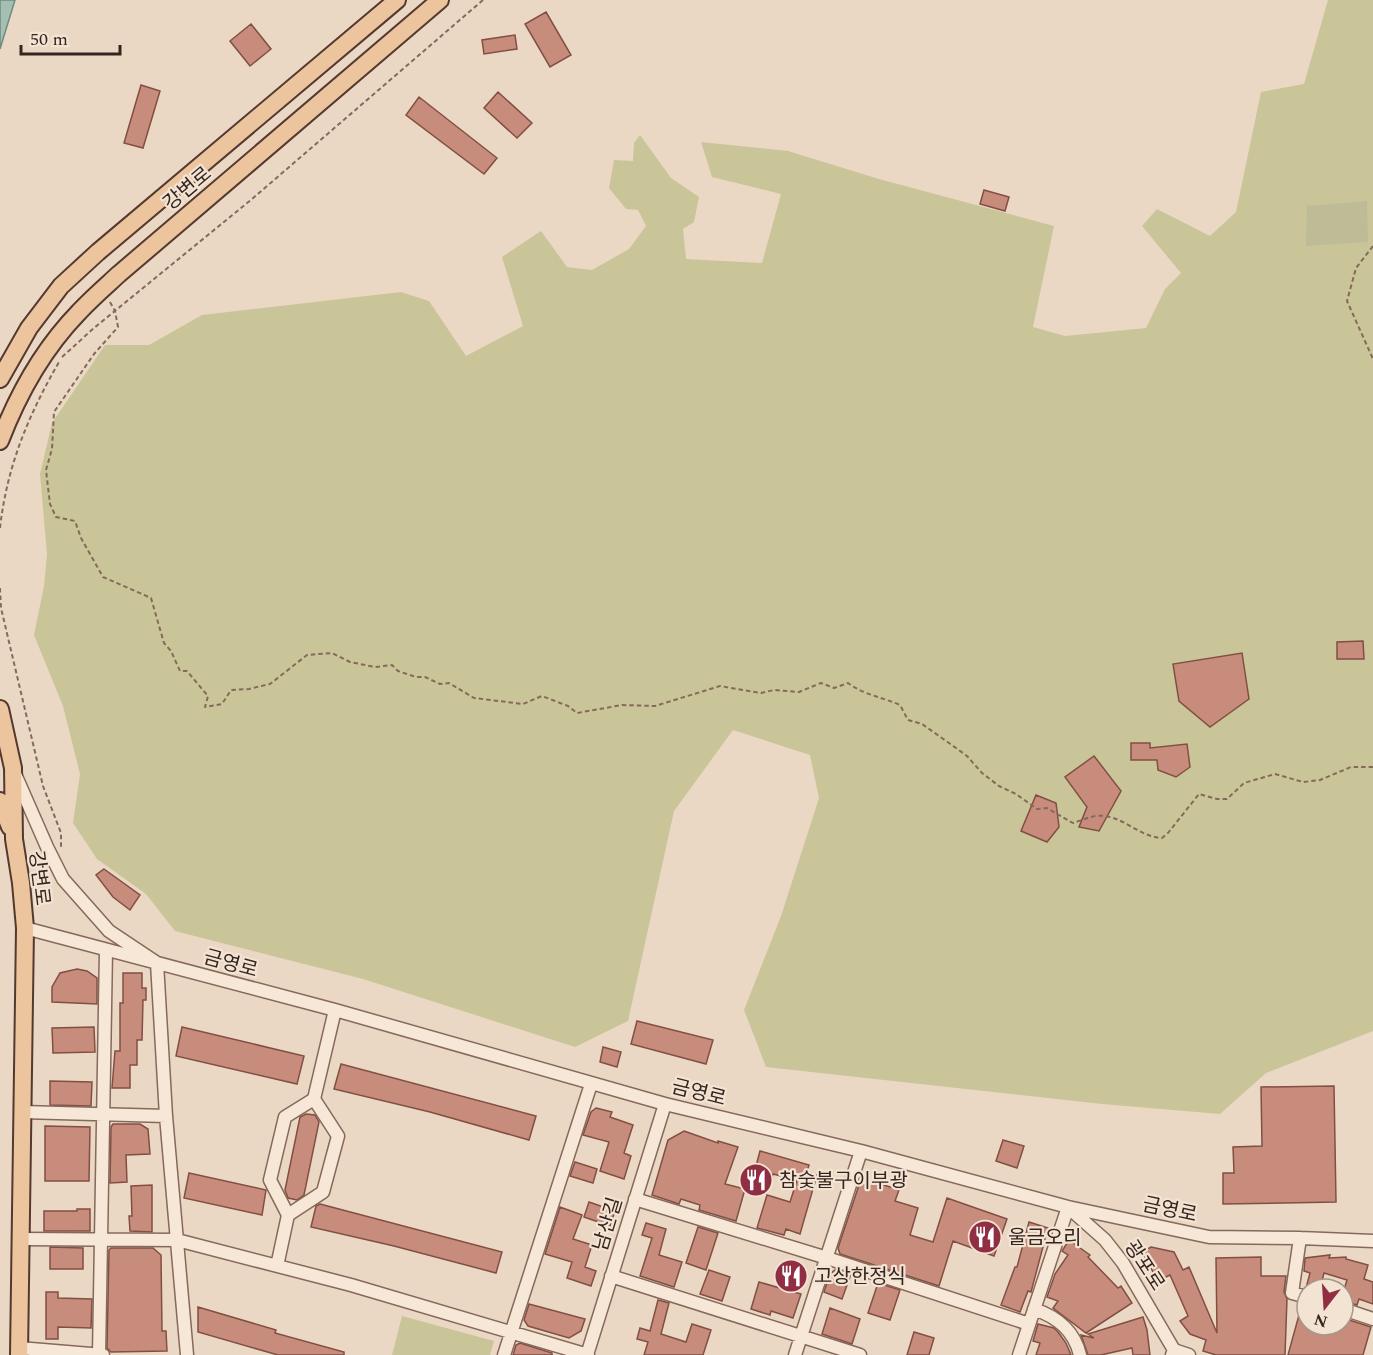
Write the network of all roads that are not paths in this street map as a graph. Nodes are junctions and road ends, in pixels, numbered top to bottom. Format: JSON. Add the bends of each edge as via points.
{"nodes":[{"id":1,"x":397,"y":0,"type":"edge"},
{"id":2,"x":440,"y":0,"type":"edge"},
{"id":3,"x":0,"y":378,"type":"edge"},
{"id":4,"x":0,"y":441,"type":"edge"},
{"id":5,"x":0,"y":708,"type":"edge"},
{"id":6,"x":13,"y":768,"type":"junction"},
{"id":7,"x":0,"y":801,"type":"edge"},
{"id":8,"x":14,"y":839,"type":"junction"},
{"id":9,"x":25,"y":928,"type":"junction"},
{"id":10,"x":106,"y":950,"type":"junction"},
{"id":11,"x":157,"y":963,"type":"junction"},
{"id":12,"x":335,"y":1010,"type":"junction"},
{"id":13,"x":591,"y":1084,"type":"junction"},
{"id":14,"x":314,"y":1099,"type":"junction"},
{"id":15,"x":665,"y":1104,"type":"junction"},
{"id":16,"x":22,"y":1112,"type":"junction"},
{"id":17,"x":102,"y":1115,"type":"junction"},
{"id":18,"x":166,"y":1116,"type":"junction"},
{"id":19,"x":861,"y":1151,"type":"junction"},
{"id":20,"x":635,"y":1199,"type":"junction"},
{"id":21,"x":1068,"y":1207,"type":"junction"},
{"id":22,"x":288,"y":1215,"type":"junction"},
{"id":23,"x":1300,"y":1238,"type":"junction"},
{"id":24,"x":21,"y":1239,"type":"junction"},
{"id":25,"x":100,"y":1240,"type":"junction"},
{"id":26,"x":177,"y":1240,"type":"junction"},
{"id":27,"x":1373,"y":1241,"type":"edge"},
{"id":28,"x":826,"y":1258,"type":"junction"},
{"id":29,"x":278,"y":1266,"type":"junction"},
{"id":30,"x":611,"y":1276,"type":"junction"},
{"id":31,"x":1295,"y":1294,"type":"edge"},
{"id":32,"x":1034,"y":1309,"type":"junction"},
{"id":33,"x":1355,"y":1313,"type":"edge"},
{"id":34,"x":1373,"y":1318,"type":"edge"},
{"id":35,"x":1029,"y":1324,"type":"junction"},
{"id":36,"x":512,"y":1332,"type":"junction"},
{"id":37,"x":801,"y":1336,"type":"junction"},
{"id":38,"x":19,"y":1352,"type":"edge"},
{"id":39,"x":1173,"y":1352,"type":"edge"},
{"id":40,"x":100,"y":1355,"type":"edge"},
{"id":41,"x":187,"y":1355,"type":"edge"},
{"id":42,"x":504,"y":1355,"type":"edge"},
{"id":43,"x":587,"y":1355,"type":"edge"},
{"id":44,"x":795,"y":1355,"type":"edge"},
{"id":45,"x":860,"y":1355,"type":"edge"},
{"id":46,"x":1019,"y":1355,"type":"edge"},
{"id":47,"x":1080,"y":1355,"type":"edge"},
{"id":48,"x":1190,"y":1355,"type":"edge"}],
"edges":[{"from":1,"to":3,"type":"main road","name":"강변로","via":[[61,286],[29,328]]},
{"from":2,"to":4,"type":"main road","name":"강변로","via":[[79,312],[46,351]]},
{"from":5,"to":6,"type":"main road","name":"강변로"},
{"from":6,"to":8,"type":"main road","name":"강변로"},
{"from":6,"to":11,"type":"street","via":[[63,879],[109,931]]},
{"from":7,"to":8,"type":"main road","name":"강변로"},
{"from":8,"to":9,"type":"main road","name":"강변로"},
{"from":9,"to":10,"type":"street","name":"금영로"},
{"from":9,"to":16,"type":"main road","name":"강변로"},
{"from":10,"to":11,"type":"street","name":"금영로"},
{"from":10,"to":17,"type":"street"},
{"from":11,"to":12,"type":"street","name":"금영로"},
{"from":11,"to":18,"type":"street"},
{"from":12,"to":13,"type":"street","name":"금영로"},
{"from":12,"to":14,"type":"street"},
{"from":13,"to":15,"type":"street","name":"금영로"},
{"from":13,"to":36,"type":"street"},
{"from":14,"to":22,"type":"street","via":[[285,1117],[270,1180]]},
{"from":14,"to":22,"type":"street","via":[[338,1136],[323,1192]]},
{"from":15,"to":19,"type":"street","name":"금영로"},
{"from":15,"to":20,"type":"street","name":"남산길"},
{"from":16,"to":17,"type":"street"},
{"from":16,"to":24,"type":"main road","name":"강변로"},
{"from":17,"to":18,"type":"street"},
{"from":17,"to":25,"type":"street"},
{"from":18,"to":26,"type":"street"},
{"from":19,"to":21,"type":"street","name":"금영로"},
{"from":19,"to":28,"type":"street"},
{"from":20,"to":28,"type":"street"},
{"from":20,"to":30,"type":"street","name":"남산길"},
{"from":21,"to":23,"type":"street","name":"금영로","via":[[1209,1237]]},
{"from":21,"to":32,"type":"street"},
{"from":21,"to":39,"type":"street","name":"광포로","via":[[1105,1240],[1123,1263]]},
{"from":22,"to":29,"type":"street"},
{"from":23,"to":27,"type":"street","name":"금영로"},
{"from":23,"to":31,"type":"street","via":[[1292,1293]]},
{"from":24,"to":25,"type":"street"},
{"from":24,"to":38,"type":"main road","name":"강변로"},
{"from":25,"to":26,"type":"street"},
{"from":25,"to":40,"type":"street"},
{"from":26,"to":29,"type":"street"},
{"from":26,"to":41,"type":"street"},
{"from":28,"to":35,"type":"street"},
{"from":28,"to":37,"type":"street"},
{"from":29,"to":36,"type":"street"},
{"from":30,"to":37,"type":"street"},
{"from":30,"to":43,"type":"street","name":"남산길"},
{"from":32,"to":35,"type":"street"},
{"from":32,"to":47,"type":"street","via":[[1066,1326]]},
{"from":33,"to":34,"type":"street"},
{"from":35,"to":46,"type":"street"},
{"from":36,"to":42,"type":"street"},
{"from":36,"to":43,"type":"street"},
{"from":37,"to":44,"type":"street"},
{"from":37,"to":45,"type":"street"},
{"from":38,"to":40,"type":"street"},
{"from":39,"to":48,"type":"street"}]}
